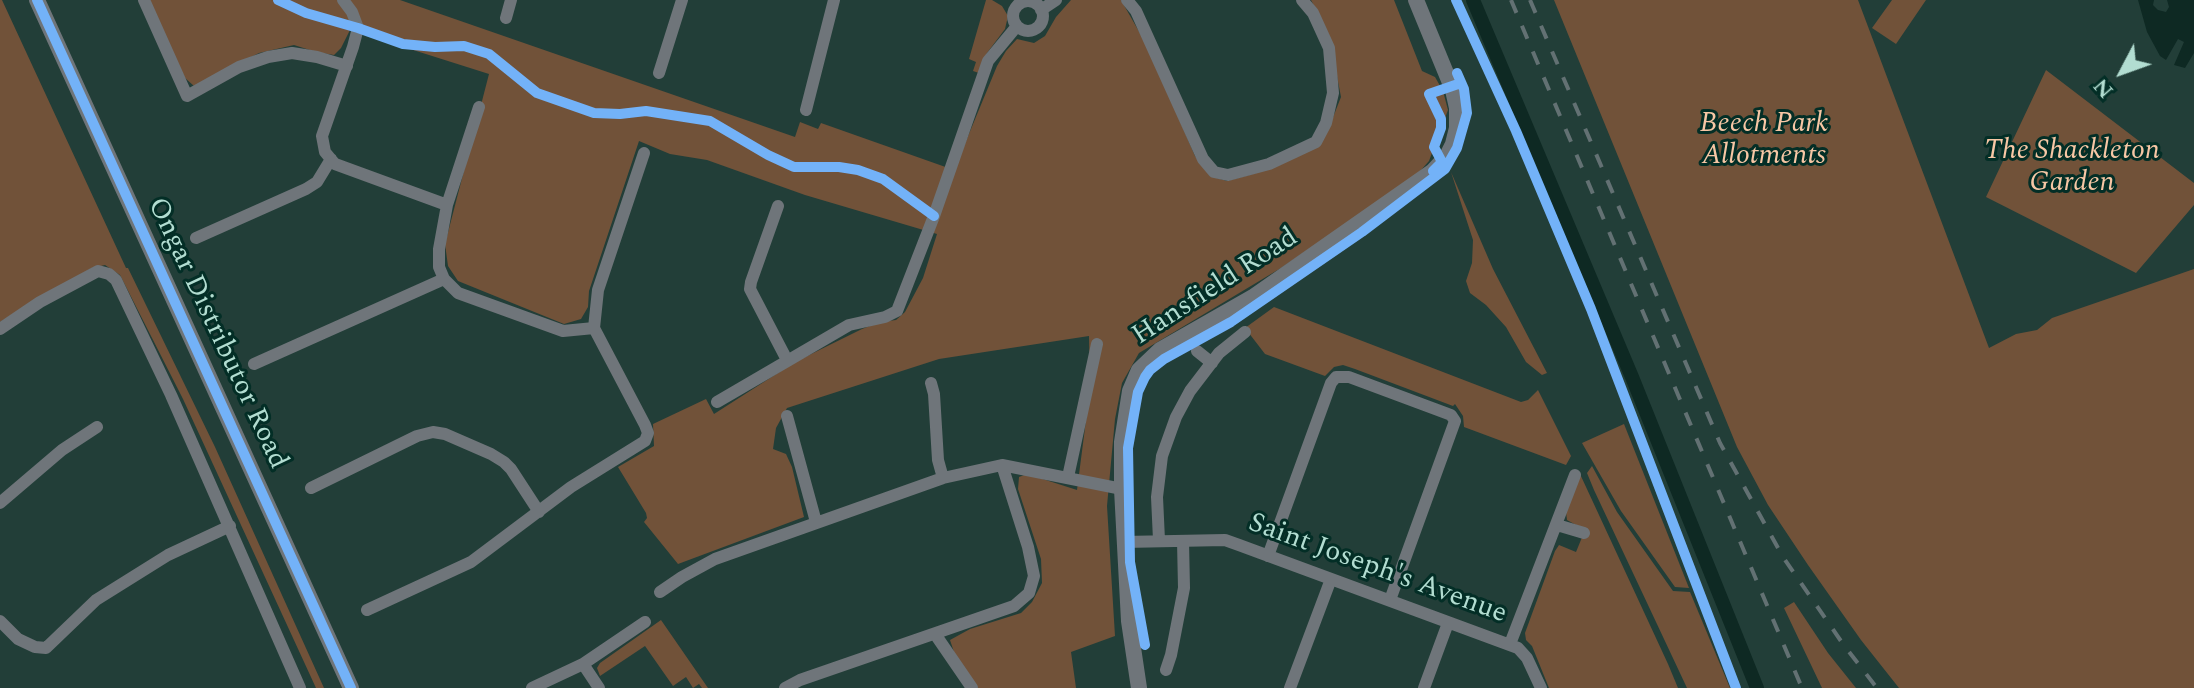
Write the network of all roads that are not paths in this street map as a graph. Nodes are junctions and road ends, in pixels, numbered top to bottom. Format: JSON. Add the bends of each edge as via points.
{"nodes":[{"id":1,"x":37,"y":0,"type":"edge"},
{"id":2,"x":144,"y":0,"type":"edge"},
{"id":3,"x":343,"y":0,"type":"edge"},
{"id":4,"x":511,"y":0,"type":"edge"},
{"id":5,"x":682,"y":0,"type":"edge"},
{"id":6,"x":834,"y":0,"type":"edge"},
{"id":7,"x":1056,"y":0,"type":"edge"},
{"id":8,"x":1127,"y":0,"type":"edge"},
{"id":9,"x":1302,"y":0,"type":"edge"},
{"id":10,"x":1416,"y":0,"type":"edge"},
{"id":11,"x":1012,"y":3,"type":"edge"},
{"id":12,"x":1041,"y":10,"type":"junction"},
{"id":13,"x":506,"y":18,"type":"dead end"},
{"id":14,"x":1017,"y":26,"type":"junction"},
{"id":15,"x":347,"y":66,"type":"junction"},
{"id":16,"x":659,"y":73,"type":"dead end"},
{"id":17,"x":479,"y":107,"type":"dead end"},
{"id":18,"x":806,"y":110,"type":"dead end"},
{"id":19,"x":644,"y":153,"type":"dead end"},
{"id":20,"x":331,"y":159,"type":"junction"},
{"id":21,"x":447,"y":205,"type":"junction"},
{"id":22,"x":778,"y":206,"type":"dead end"},
{"id":23,"x":196,"y":238,"type":"dead end"},
{"id":24,"x":444,"y":279,"type":"junction"},
{"id":25,"x":594,"y":328,"type":"junction"},
{"id":26,"x":0,"y":329,"type":"edge"},
{"id":27,"x":1245,"y":332,"type":"dead end"},
{"id":28,"x":1097,"y":344,"type":"dead end"},
{"id":29,"x":1197,"y":351,"type":"dead end"},
{"id":30,"x":787,"y":360,"type":"junction"},
{"id":31,"x":1212,"y":363,"type":"junction"},
{"id":32,"x":254,"y":364,"type":"dead end"},
{"id":33,"x":931,"y":383,"type":"dead end"},
{"id":34,"x":717,"y":402,"type":"dead end"},
{"id":35,"x":787,"y":416,"type":"dead end"},
{"id":36,"x":97,"y":427,"type":"dead end"},
{"id":37,"x":1002,"y":465,"type":"junction"},
{"id":38,"x":1575,"y":475,"type":"dead end"},
{"id":39,"x":1068,"y":477,"type":"junction"},
{"id":40,"x":943,"y":478,"type":"junction"},
{"id":41,"x":311,"y":488,"type":"dead end"},
{"id":42,"x":1122,"y":489,"type":"junction"},
{"id":43,"x":0,"y":503,"type":"edge"},
{"id":44,"x":539,"y":512,"type":"junction"},
{"id":45,"x":816,"y":522,"type":"junction"},
{"id":46,"x":1557,"y":525,"type":"junction"},
{"id":47,"x":230,"y":526,"type":"junction"},
{"id":48,"x":1584,"y":533,"type":"dead end"},
{"id":49,"x":1159,"y":540,"type":"junction"},
{"id":50,"x":1183,"y":541,"type":"junction"},
{"id":51,"x":1124,"y":542,"type":"junction"},
{"id":52,"x":1268,"y":556,"type":"junction"},
{"id":53,"x":1331,"y":579,"type":"junction"},
{"id":54,"x":660,"y":592,"type":"dead end"},
{"id":55,"x":1390,"y":600,"type":"junction"},
{"id":56,"x":367,"y":610,"type":"dead end"},
{"id":57,"x":0,"y":621,"type":"edge"},
{"id":58,"x":645,"y":622,"type":"dead end"},
{"id":59,"x":1448,"y":623,"type":"junction"},
{"id":60,"x":935,"y":634,"type":"junction"},
{"id":61,"x":1510,"y":644,"type":"junction"},
{"id":62,"x":583,"y":664,"type":"junction"},
{"id":63,"x":1166,"y":670,"type":"dead end"},
{"id":64,"x":802,"y":684,"type":"edge"},
{"id":65,"x":300,"y":688,"type":"edge"},
{"id":66,"x":351,"y":688,"type":"edge"},
{"id":67,"x":532,"y":688,"type":"edge"},
{"id":68,"x":599,"y":688,"type":"edge"},
{"id":69,"x":785,"y":688,"type":"edge"},
{"id":70,"x":972,"y":688,"type":"edge"},
{"id":71,"x":1139,"y":688,"type":"edge"},
{"id":72,"x":1290,"y":688,"type":"edge"},
{"id":73,"x":1424,"y":688,"type":"edge"},
{"id":74,"x":1541,"y":688,"type":"edge"}],
"edges":[{"from":1,"to":66,"type":"street","name":"Ongar Distributor Road"},
{"from":2,"to":15,"type":"street","via":[[187,96],[268,57],[292,53]]},
{"from":3,"to":15,"type":"street","via":[[358,28]]},
{"from":4,"to":13,"type":"street"},
{"from":5,"to":16,"type":"street"},
{"from":6,"to":18,"type":"street"},
{"from":7,"to":12,"type":"street"},
{"from":8,"to":9,"type":"street","via":[[1203,159],[1214,172],[1228,175],[1269,164],[1316,142],[1326,123],[1333,93],[1329,48]]},
{"from":10,"to":42,"type":"street","name":"Hansfield Road","via":[[1457,108],[1457,128],[1447,156],[1358,226],[1253,297],[1160,350],[1139,370],[1124,430]]},
{"from":11,"to":12,"type":"street","via":[[1031,2]]},
{"from":11,"to":14,"type":"street"},
{"from":12,"to":14,"type":"street","via":[[1038,28]]},
{"from":14,"to":30,"type":"street","via":[[988,61],[897,311],[849,325]]},
{"from":15,"to":20,"type":"street","via":[[322,136]]},
{"from":17,"to":21,"type":"street"},
{"from":19,"to":25,"type":"street","via":[[598,290]]},
{"from":20,"to":21,"type":"street"},
{"from":20,"to":23,"type":"street","via":[[323,175],[306,189]]},
{"from":21,"to":24,"type":"street","via":[[439,249]]},
{"from":22,"to":30,"type":"street","via":[[750,289]]},
{"from":24,"to":25,"type":"street","via":[[458,293],[563,331]]},
{"from":24,"to":32,"type":"street"},
{"from":25,"to":44,"type":"street","via":[[648,433],[637,447]]},
{"from":26,"to":47,"type":"street","via":[[81,278],[98,271],[109,274]]},
{"from":27,"to":31,"type":"street"},
{"from":28,"to":39,"type":"street"},
{"from":29,"to":31,"type":"street"},
{"from":30,"to":34,"type":"street"},
{"from":31,"to":49,"type":"street","via":[[1176,417],[1162,456]]},
{"from":33,"to":40,"type":"street"},
{"from":35,"to":45,"type":"street"},
{"from":36,"to":43,"type":"street"},
{"from":37,"to":39,"type":"street"},
{"from":37,"to":40,"type":"street"},
{"from":37,"to":60,"type":"street","via":[[1031,561],[1029,593],[1014,606]]},
{"from":38,"to":46,"type":"street"},
{"from":39,"to":42,"type":"street"},
{"from":40,"to":45,"type":"street"},
{"from":41,"to":44,"type":"street","via":[[433,432],[504,462]]},
{"from":42,"to":51,"type":"street","name":"Hansfield Road"},
{"from":44,"to":56,"type":"street","via":[[471,562]]},
{"from":45,"to":54,"type":"street","via":[[715,559]]},
{"from":46,"to":48,"type":"street"},
{"from":46,"to":61,"type":"street"},
{"from":47,"to":57,"type":"street","via":[[168,555],[96,600],[46,648],[18,639]]},
{"from":47,"to":65,"type":"street"},
{"from":49,"to":50,"type":"street","name":"Saint Joseph's Avenue"},
{"from":49,"to":51,"type":"street","name":"Saint Joseph's Avenue"},
{"from":50,"to":52,"type":"street","name":"Saint Joseph's Avenue","via":[[1225,540]]},
{"from":50,"to":63,"type":"street","via":[[1184,588]]},
{"from":51,"to":71,"type":"street","name":"Hansfield Road"},
{"from":52,"to":53,"type":"street","name":"Saint Joseph's Avenue"},
{"from":52,"to":55,"type":"street","via":[[1331,383],[1336,377],[1349,377],[1451,415],[1455,421]]},
{"from":53,"to":55,"type":"street","name":"Saint Joseph's Avenue"},
{"from":53,"to":72,"type":"street"},
{"from":55,"to":59,"type":"street","name":"Saint Joseph's Avenue"},
{"from":58,"to":62,"type":"street"},
{"from":59,"to":61,"type":"street","name":"Saint Joseph's Avenue"},
{"from":59,"to":73,"type":"street"},
{"from":60,"to":64,"type":"street"},
{"from":60,"to":70,"type":"street"},
{"from":61,"to":74,"type":"street","name":"Saint Joseph's Avenue","via":[[1527,658]]},
{"from":62,"to":67,"type":"street"},
{"from":62,"to":68,"type":"street"},
{"from":64,"to":69,"type":"street"}]}
